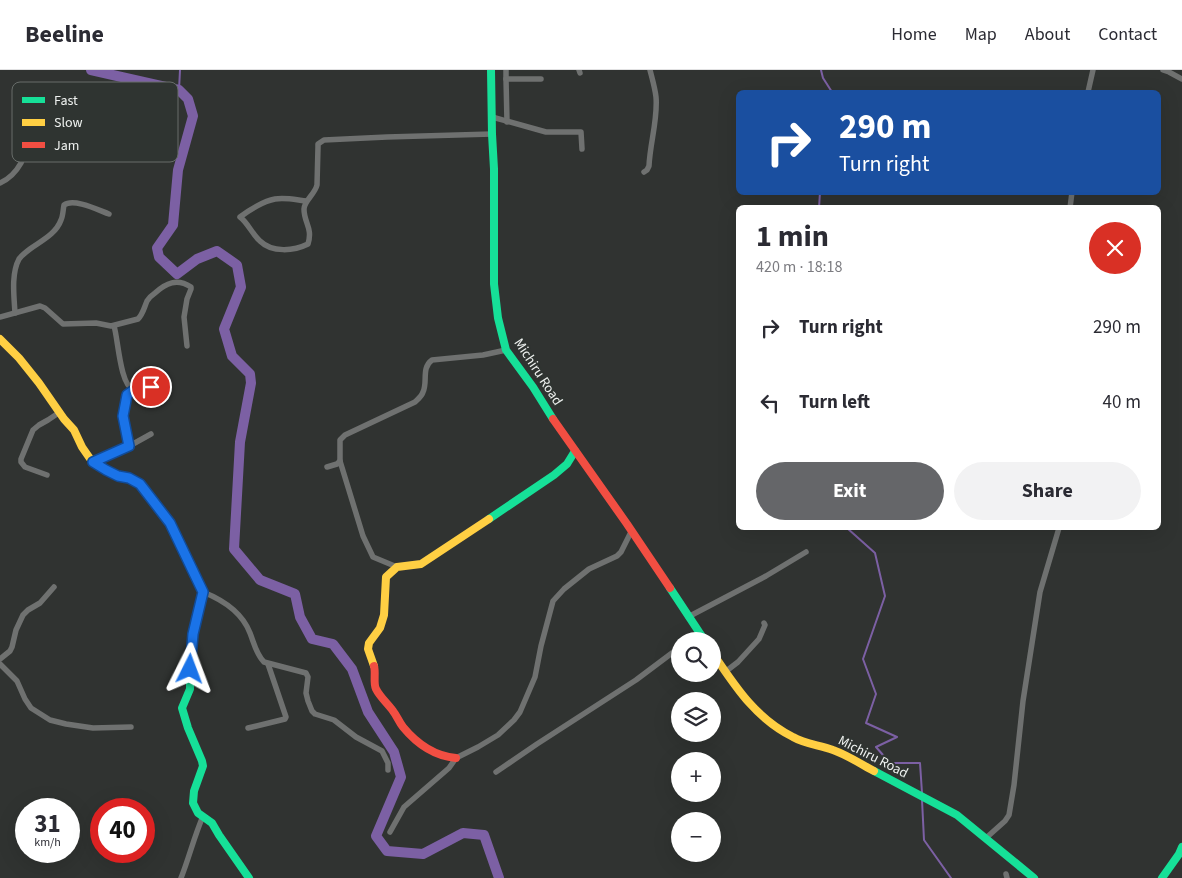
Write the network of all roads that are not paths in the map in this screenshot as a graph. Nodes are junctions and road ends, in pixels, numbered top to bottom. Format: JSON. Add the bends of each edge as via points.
{"nodes":[{"id":1,"x":491,"y":70,"type":"edge"},
{"id":2,"x":506,"y":70,"type":"edge"},
{"id":3,"x":650,"y":70,"type":"edge"},
{"id":4,"x":1093,"y":70,"type":"edge"},
{"id":5,"x":1163,"y":70,"type":"edge"},
{"id":6,"x":506,"y":79,"type":"junction"},
{"id":7,"x":541,"y":79,"type":"dead end"},
{"id":8,"x":1182,"y":79,"type":"edge"},
{"id":9,"x":1088,"y":90,"type":"edge"},
{"id":10,"x":492,"y":116,"type":"junction"},
{"id":11,"x":507,"y":122,"type":"junction"},
{"id":12,"x":492,"y":134,"type":"junction"},
{"id":13,"x":582,"y":150,"type":"dead end"},
{"id":14,"x":20,"y":162,"type":"edge"},
{"id":15,"x":644,"y":172,"type":"dead end"},
{"id":16,"x":0,"y":183,"type":"edge"},
{"id":17,"x":307,"y":201,"type":"junction"},
{"id":18,"x":109,"y":214,"type":"dead end"},
{"id":19,"x":15,"y":312,"type":"junction"},
{"id":20,"x":0,"y":317,"type":"edge"},
{"id":21,"x":114,"y":326,"type":"junction"},
{"id":22,"x":0,"y":339,"type":"edge"},
{"id":23,"x":187,"y":346,"type":"dead end"},
{"id":24,"x":506,"y":350,"type":"junction"},
{"id":25,"x":164,"y":385,"type":"dead end"},
{"id":26,"x":134,"y":390,"type":"junction"},
{"id":27,"x":60,"y":412,"type":"junction"},
{"id":28,"x":150,"y":434,"type":"dead end"},
{"id":29,"x":129,"y":446,"type":"junction"},
{"id":30,"x":575,"y":451,"type":"junction"},
{"id":31,"x":340,"y":461,"type":"junction"},
{"id":32,"x":93,"y":462,"type":"junction"},
{"id":33,"x":327,"y":467,"type":"dead end"},
{"id":34,"x":48,"y":476,"type":"dead end"},
{"id":35,"x":1058,"y":530,"type":"edge"},
{"id":36,"x":632,"y":532,"type":"junction"},
{"id":37,"x":806,"y":552,"type":"dead end"},
{"id":38,"x":397,"y":567,"type":"junction"},
{"id":39,"x":54,"y":587,"type":"dead end"},
{"id":40,"x":203,"y":592,"type":"junction"},
{"id":41,"x":688,"y":617,"type":"junction"},
{"id":42,"x":764,"y":623,"type":"dead end"},
{"id":43,"x":698,"y":632,"type":"edge"},
{"id":44,"x":671,"y":654,"type":"edge"},
{"id":45,"x":0,"y":659,"type":"edge"},
{"id":46,"x":0,"y":664,"type":"edge"},
{"id":47,"x":268,"y":664,"type":"junction"},
{"id":48,"x":721,"y":666,"type":"edge"},
{"id":49,"x":725,"y":672,"type":"junction"},
{"id":50,"x":131,"y":727,"type":"dead end"},
{"id":51,"x":248,"y":728,"type":"dead end"},
{"id":52,"x":456,"y":758,"type":"junction"},
{"id":53,"x":388,"y":770,"type":"dead end"},
{"id":54,"x":496,"y":772,"type":"dead end"},
{"id":55,"x":203,"y":816,"type":"junction"},
{"id":56,"x":390,"y":832,"type":"dead end"},
{"id":57,"x":986,"y":838,"type":"junction"},
{"id":58,"x":1182,"y":847,"type":"edge"},
{"id":59,"x":181,"y":878,"type":"edge"},
{"id":60,"x":249,"y":878,"type":"edge"},
{"id":61,"x":1034,"y":878,"type":"edge"},
{"id":62,"x":1162,"y":878,"type":"edge"}],
"edges":[{"from":1,"to":10,"type":"street","name":"Michiru Road"},
{"from":2,"to":6,"type":"street"},
{"from":3,"to":15,"type":"street","via":[[656,113],[649,166]]},
{"from":4,"to":9,"type":"street"},
{"from":5,"to":8,"type":"street"},
{"from":6,"to":7,"type":"street"},
{"from":6,"to":11,"type":"street"},
{"from":10,"to":11,"type":"street"},
{"from":10,"to":12,"type":"street","name":"Michiru Road"},
{"from":11,"to":13,"type":"street","via":[[546,132],[581,132]]},
{"from":12,"to":17,"type":"street","via":[[324,140],[318,144],[318,185]]},
{"from":12,"to":24,"type":"street","name":"Michiru Road","via":[[494,284]]},
{"from":14,"to":16,"type":"street"},
{"from":17,"to":17,"type":"street","via":[[304,210],[310,237],[308,244],[298,249],[275,249],[260,242],[240,216],[277,199]]},
{"from":18,"to":19,"type":"street","via":[[88,206],[64,205],[58,226],[19,260],[15,278]]},
{"from":19,"to":20,"type":"street"},
{"from":19,"to":21,"type":"street","via":[[40,306],[63,324]]},
{"from":21,"to":23,"type":"street","via":[[141,317],[148,300],[163,286],[172,283],[189,285],[191,289],[184,317]]},
{"from":21,"to":26,"type":"street","via":[[121,365],[129,387]]},
{"from":22,"to":27,"type":"street","via":[[24,364]]},
{"from":24,"to":30,"type":"street","name":"Michiru Road"},
{"from":24,"to":31,"type":"street","via":[[432,360],[426,368],[422,395],[415,402],[342,437]]},
{"from":25,"to":26,"type":"street"},
{"from":26,"to":29,"type":"street","via":[[127,395],[123,416]]},
{"from":27,"to":32,"type":"street"},
{"from":27,"to":34,"type":"street","via":[[33,430],[21,462],[25,467]]},
{"from":28,"to":29,"type":"street"},
{"from":29,"to":32,"type":"street"},
{"from":30,"to":36,"type":"street","name":"Michiru Road"},
{"from":30,"to":38,"type":"street","via":[[567,464],[554,475],[421,564]]},
{"from":31,"to":33,"type":"street"},
{"from":31,"to":38,"type":"street","via":[[363,536],[373,557]]},
{"from":32,"to":40,"type":"street","via":[[140,484],[170,523]]},
{"from":35,"to":57,"type":"street","via":[[1040,592],[1022,701],[1009,815]]},
{"from":36,"to":41,"type":"street","name":"Michiru Road"},
{"from":36,"to":52,"type":"street","via":[[617,556],[589,569],[553,601],[535,677],[514,720],[498,735]]},
{"from":37,"to":41,"type":"street"},
{"from":38,"to":52,"type":"street","via":[[386,577],[384,615],[380,628],[369,643],[375,688],[402,726],[419,742],[432,752]]},
{"from":39,"to":45,"type":"street","via":[[23,615],[10,651]]},
{"from":40,"to":47,"type":"street","via":[[219,599],[240,615],[261,659]]},
{"from":40,"to":55,"type":"street","via":[[193,634],[190,689],[182,708],[203,766],[193,799],[196,810]]},
{"from":41,"to":43,"type":"street","name":"Michiru Road"},
{"from":42,"to":49,"type":"street","via":[[759,639]]},
{"from":44,"to":54,"type":"street"},
{"from":46,"to":50,"type":"street","via":[[17,682],[31,708],[50,720],[93,728]]},
{"from":47,"to":51,"type":"street","via":[[286,716],[285,719]]},
{"from":47,"to":53,"type":"street","via":[[306,673],[306,693],[312,711],[334,720],[382,751]]},
{"from":48,"to":49,"type":"street","name":"Michiru Road"},
{"from":49,"to":57,"type":"street","name":"Michiru Road","via":[[767,721],[794,738],[834,750],[957,814]]},
{"from":52,"to":56,"type":"street","via":[[404,807]]},
{"from":55,"to":59,"type":"street"},
{"from":55,"to":60,"type":"street","via":[[212,822]]},
{"from":57,"to":61,"type":"street","name":"Michiru Road"},
{"from":58,"to":62,"type":"street"}]}
